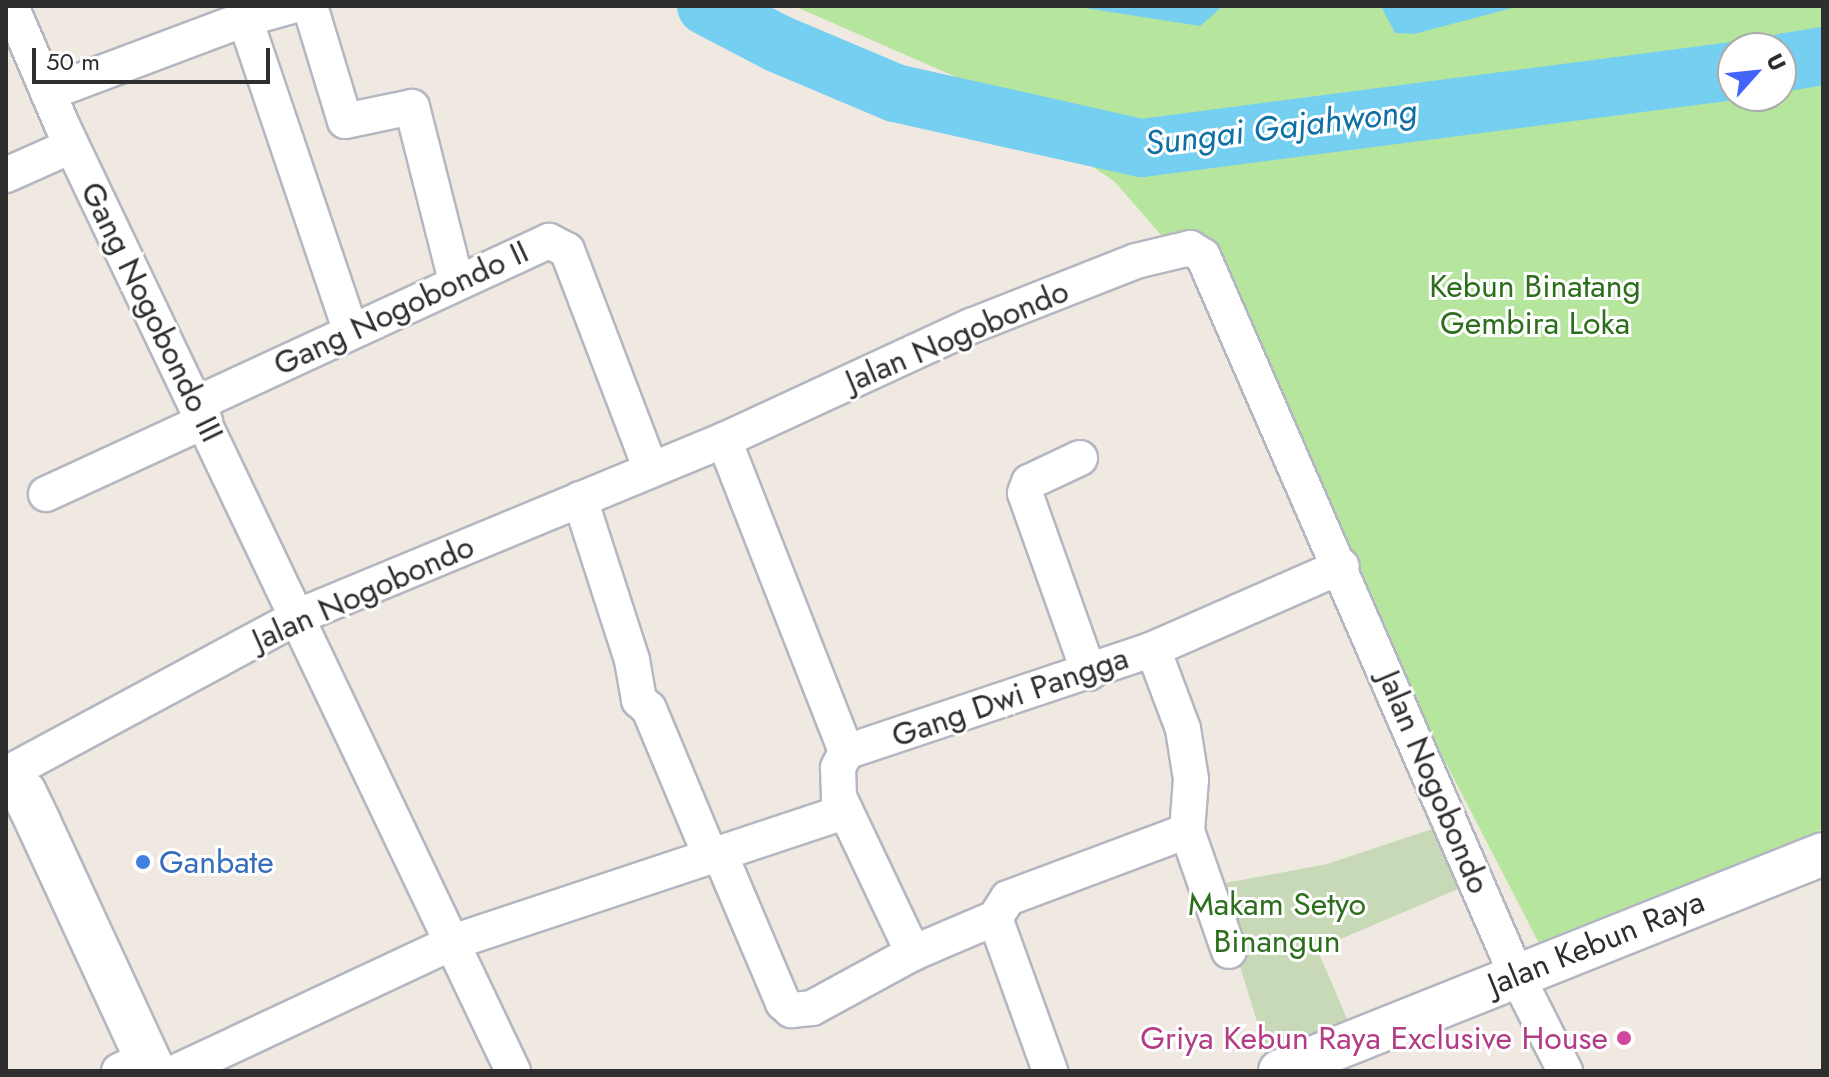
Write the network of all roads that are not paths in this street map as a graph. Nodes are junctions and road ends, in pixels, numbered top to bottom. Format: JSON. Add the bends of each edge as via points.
{"nodes":[{"id":1,"x":11,"y":6,"type":"edge"},
{"id":2,"x":292,"y":6,"type":"edge"},
{"id":3,"x":310,"y":6,"type":"edge"},
{"id":4,"x":245,"y":19,"type":"junction"},
{"id":5,"x":48,"y":93,"type":"junction"},
{"id":6,"x":71,"y":146,"type":"junction"},
{"id":7,"x":8,"y":170,"type":"edge"},
{"id":8,"x":456,"y":281,"type":"junction"},
{"id":9,"x":350,"y":330,"type":"junction"},
{"id":10,"x":200,"y":412,"type":"junction"},
{"id":11,"x":724,"y":440,"type":"junction"},
{"id":12,"x":1080,"y":458,"type":"dead end"},
{"id":13,"x":651,"y":470,"type":"junction"},
{"id":14,"x":46,"y":494,"type":"dead end"},
{"id":15,"x":580,"y":499,"type":"junction"},
{"id":16,"x":1342,"y":566,"type":"junction"},
{"id":17,"x":299,"y":616,"type":"junction"},
{"id":18,"x":1153,"y":649,"type":"junction"},
{"id":19,"x":1089,"y":673,"type":"junction"},
{"id":20,"x":846,"y":752,"type":"junction"},
{"id":21,"x":6,"y":774,"type":"edge"},
{"id":22,"x":6,"y":781,"type":"edge"},
{"id":23,"x":846,"y":811,"type":"junction"},
{"id":24,"x":1187,"y":831,"type":"junction"},
{"id":25,"x":715,"y":853,"type":"junction"},
{"id":26,"x":1823,"y":854,"type":"edge"},
{"id":27,"x":995,"y":918,"type":"junction"},
{"id":28,"x":453,"y":942,"type":"junction"},
{"id":29,"x":1229,"y":951,"type":"dead end"},
{"id":30,"x":913,"y":953,"type":"junction"},
{"id":31,"x":1516,"y":974,"type":"junction"},
{"id":32,"x":149,"y":1068,"type":"edge"},
{"id":33,"x":513,"y":1071,"type":"edge"},
{"id":34,"x":1050,"y":1071,"type":"edge"},
{"id":35,"x":1280,"y":1071,"type":"edge"},
{"id":36,"x":1565,"y":1071,"type":"edge"}],
"edges":[{"from":1,"to":5,"type":"street","name":"Gang Nogobondo III"},
{"from":2,"to":4,"type":"street"},
{"from":3,"to":8,"type":"street","via":[[345,121],[412,107]]},
{"from":4,"to":5,"type":"street"},
{"from":4,"to":9,"type":"street"},
{"from":5,"to":6,"type":"street","name":"Gang Nogobondo III"},
{"from":6,"to":7,"type":"street"},
{"from":6,"to":10,"type":"street","name":"Gang Nogobondo III"},
{"from":8,"to":9,"type":"street","name":"Gang Nogobondo II"},
{"from":8,"to":13,"type":"street","name":"Gang Nogobondo II","via":[[540,244],[557,243],[567,250]]},
{"from":9,"to":10,"type":"street","name":"Gang Nogobondo II"},
{"from":10,"to":14,"type":"street","name":"Gang Nogobondo II"},
{"from":10,"to":17,"type":"street","name":"Gang Nogobondo III"},
{"from":11,"to":13,"type":"street","name":"Jalan Nogobondo"},
{"from":11,"to":16,"type":"street","name":"Jalan Nogobondo","via":[[971,326],[1136,261],[1190,248],[1203,256]]},
{"from":11,"to":20,"type":"street"},
{"from":12,"to":19,"type":"street","via":[[1029,482],[1025,493]]},
{"from":13,"to":15,"type":"street","name":"Jalan Nogobondo"},
{"from":15,"to":17,"type":"street","name":"Jalan Nogobondo"},
{"from":15,"to":25,"type":"street","via":[[632,660],[639,700],[649,709]]},
{"from":16,"to":18,"type":"street"},
{"from":16,"to":31,"type":"street","name":"Jalan Nogobondo"},
{"from":17,"to":21,"type":"street","name":"Jalan Nogobondo"},
{"from":17,"to":28,"type":"street","name":"Gang Nogobondo III"},
{"from":18,"to":19,"type":"street","name":"Gang Dwi Pangga"},
{"from":18,"to":24,"type":"street","name":"Gang Dwi Pangga","via":[[1183,729],[1191,779]]},
{"from":19,"to":20,"type":"street","name":"Gang Dwi Pangga"},
{"from":20,"to":23,"type":"street","via":[[837,784]]},
{"from":22,"to":32,"type":"main road","via":[[24,793]]},
{"from":23,"to":25,"type":"street"},
{"from":23,"to":30,"type":"street"},
{"from":24,"to":27,"type":"street","via":[[1008,898]]},
{"from":24,"to":29,"type":"street"},
{"from":25,"to":28,"type":"street"},
{"from":25,"to":30,"type":"street","via":[[788,1009],[812,1008]]},
{"from":26,"to":31,"type":"street","name":"Jalan Kebun Raya"},
{"from":27,"to":30,"type":"street"},
{"from":27,"to":34,"type":"street"},
{"from":28,"to":32,"type":"street"},
{"from":28,"to":33,"type":"street","name":"Gang Nogobondo III"},
{"from":31,"to":35,"type":"street","name":"Jalan Kebun Raya"},
{"from":31,"to":36,"type":"street","name":"Jalan Nogobondo"}]}
